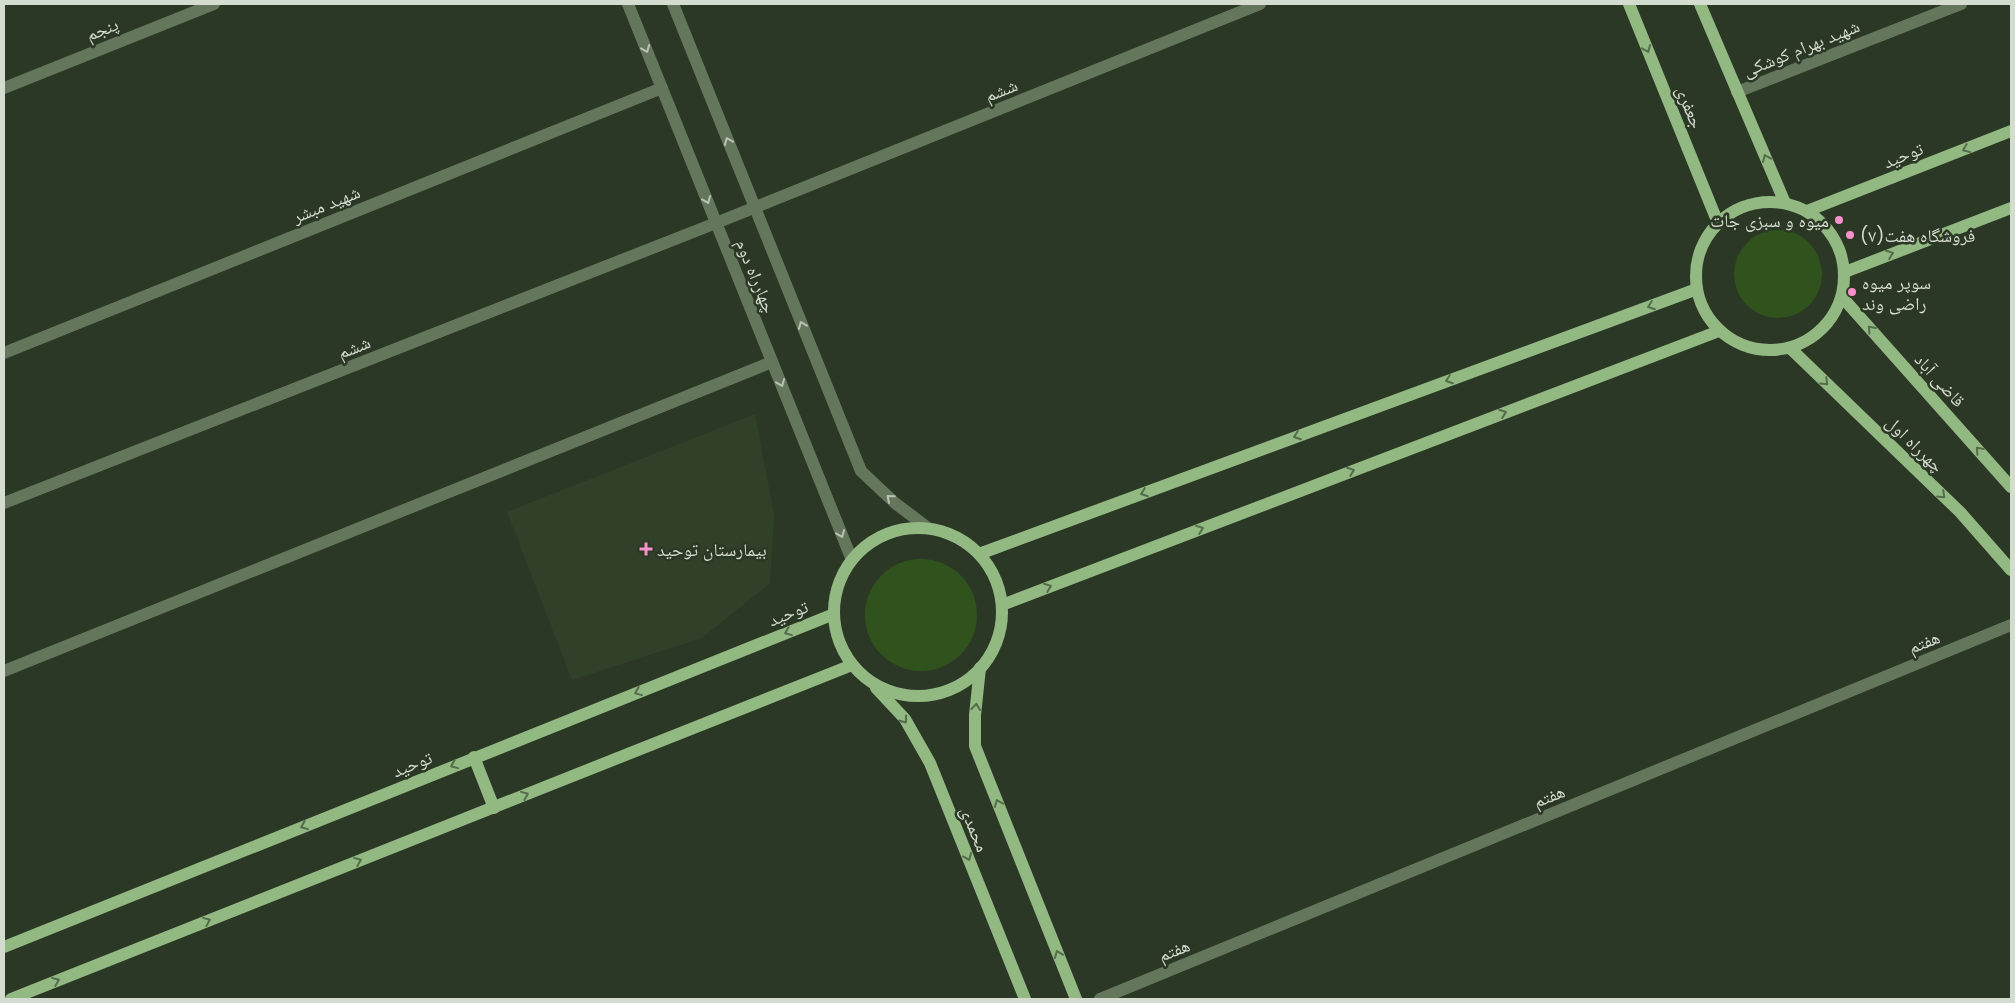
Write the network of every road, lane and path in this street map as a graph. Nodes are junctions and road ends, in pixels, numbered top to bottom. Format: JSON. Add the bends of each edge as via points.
{"nodes":[{"id":1,"x":214,"y":4,"type":"edge"},
{"id":2,"x":628,"y":4,"type":"edge"},
{"id":3,"x":673,"y":4,"type":"edge"},
{"id":4,"x":1260,"y":4,"type":"edge"},
{"id":5,"x":1629,"y":4,"type":"edge"},
{"id":6,"x":1700,"y":4,"type":"edge"},
{"id":7,"x":1961,"y":4,"type":"edge"},
{"id":8,"x":4,"y":88,"type":"edge"},
{"id":9,"x":662,"y":88,"type":"junction"},
{"id":10,"x":1737,"y":92,"type":"junction"},
{"id":11,"x":2011,"y":131,"type":"edge"},
{"id":12,"x":1785,"y":203,"type":"junction"},
{"id":13,"x":755,"y":208,"type":"junction"},
{"id":14,"x":2011,"y":208,"type":"edge"},
{"id":15,"x":1807,"y":211,"type":"junction"},
{"id":16,"x":716,"y":223,"type":"junction"},
{"id":17,"x":1718,"y":223,"type":"junction"},
{"id":18,"x":1845,"y":272,"type":"junction"},
{"id":19,"x":1697,"y":289,"type":"junction"},
{"id":20,"x":1842,"y":297,"type":"junction"},
{"id":21,"x":1719,"y":330,"type":"junction"},
{"id":22,"x":1790,"y":348,"type":"junction"},
{"id":23,"x":4,"y":353,"type":"edge"},
{"id":24,"x":772,"y":362,"type":"junction"},
{"id":25,"x":2011,"y":487,"type":"edge"},
{"id":26,"x":4,"y":503,"type":"edge"},
{"id":27,"x":928,"y":528,"type":"junction"},
{"id":28,"x":979,"y":554,"type":"junction"},
{"id":29,"x":852,"y":560,"type":"junction"},
{"id":30,"x":2011,"y":570,"type":"edge"},
{"id":31,"x":1002,"y":605,"type":"junction"},
{"id":32,"x":834,"y":614,"type":"junction"},
{"id":33,"x":2011,"y":625,"type":"edge"},
{"id":34,"x":852,"y":665,"type":"junction"},
{"id":35,"x":980,"y":668,"type":"junction"},
{"id":36,"x":4,"y":671,"type":"edge"},
{"id":37,"x":872,"y":683,"type":"junction"},
{"id":38,"x":474,"y":757,"type":"junction"},
{"id":39,"x":494,"y":808,"type":"junction"},
{"id":40,"x":4,"y":947,"type":"edge"},
{"id":41,"x":11,"y":999,"type":"edge"},
{"id":42,"x":1025,"y":999,"type":"edge"},
{"id":43,"x":1076,"y":999,"type":"edge"},
{"id":44,"x":1100,"y":999,"type":"edge"}],
"edges":[{"from":1,"to":8,"type":"street","name":"پنجم"},
{"from":2,"to":9,"type":"street","name":"چهارراه دوم","one_way":true},
{"from":13,"to":3,"type":"street","one_way":true},
{"from":4,"to":13,"type":"street","name":"ششم"},
{"from":5,"to":17,"type":"main road","name":"جعفری","one_way":true},
{"from":6,"to":10,"type":"main road"},
{"from":7,"to":10,"type":"street","name":"شهید بهرام کوشکی"},
{"from":9,"to":16,"type":"street","name":"چهارراه دوم","one_way":true},
{"from":9,"to":23,"type":"street","name":"شهید مبشر"},
{"from":12,"to":10,"type":"main road","one_way":true},
{"from":11,"to":15,"type":"main road","name":"توحید","one_way":true},
{"from":12,"to":15,"type":"main road"},
{"from":12,"to":17,"type":"main road","via":[[1761,202],[1738,209]]},
{"from":13,"to":16,"type":"street","name":"ششم"},
{"from":27,"to":13,"type":"street","one_way":true,"via":[[862,472]]},
{"from":18,"to":14,"type":"main road","one_way":true},
{"from":15,"to":18,"type":"main road","via":[[1827,227],[1840,248]]},
{"from":16,"to":24,"type":"street","name":"چهارراه دوم"},
{"from":16,"to":26,"type":"street","name":"ششم"},
{"from":17,"to":19,"type":"main road","via":[[1704,242],[1697,265]]},
{"from":18,"to":20,"type":"main road"},
{"from":19,"to":21,"type":"main road","via":[[1705,312]]},
{"from":19,"to":28,"type":"main road","one_way":true},
{"from":20,"to":22,"type":"main road","via":[[1830,319],[1813,337]]},
{"from":25,"to":20,"type":"main road","name":"قاضی آباد","one_way":true},
{"from":21,"to":22,"type":"main road","via":[[1740,344],[1765,350]]},
{"from":31,"to":21,"type":"main road","one_way":true},
{"from":22,"to":30,"type":"main road","name":"چهرراه اول","one_way":true,"via":[[1960,512]]},
{"from":24,"to":29,"type":"street","name":"چهارراه دوم","one_way":true},
{"from":24,"to":36,"type":"street"},
{"from":27,"to":28,"type":"main road","via":[[956,537]]},
{"from":27,"to":29,"type":"main road","via":[[900,530],[873,541]]},
{"from":28,"to":31,"type":"main road","via":[[995,577]]},
{"from":29,"to":32,"type":"main road","via":[[838,585]]},
{"from":31,"to":35,"type":"main road","via":[[1000,632],[990,656]]},
{"from":32,"to":34,"type":"main road","via":[[839,641]]},
{"from":32,"to":38,"type":"main road","name":"توحید","one_way":true},
{"from":33,"to":44,"type":"street","name":"هفتم"},
{"from":34,"to":37,"type":"main road"},
{"from":39,"to":34,"type":"main road","one_way":true},
{"from":35,"to":37,"type":"main road","via":[[972,677],[949,690],[923,697],[896,694]]},
{"from":43,"to":35,"type":"main road","name":"محمدی","one_way":true,"via":[[975,746]]},
{"from":37,"to":42,"type":"main road","name":"محمدی","one_way":true,"via":[[905,719],[930,763]]},
{"from":38,"to":39,"type":"main road"},
{"from":38,"to":40,"type":"main road","name":"توحید","one_way":true},
{"from":41,"to":39,"type":"main road","one_way":true}]}
